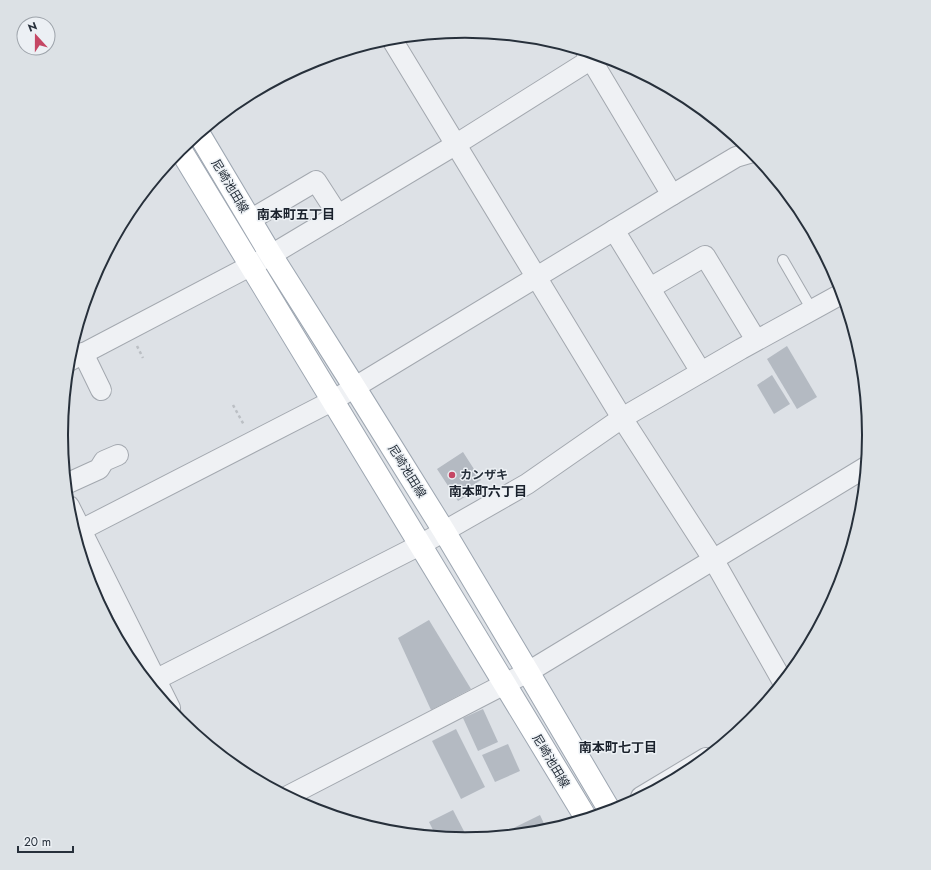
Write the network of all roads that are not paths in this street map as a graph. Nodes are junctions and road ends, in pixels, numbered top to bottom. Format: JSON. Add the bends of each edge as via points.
{"nodes":[{"id":1,"x":395,"y":45,"type":"edge"},
{"id":2,"x":588,"y":58,"type":"edge"},
{"id":3,"x":595,"y":60,"type":"edge"},
{"id":4,"x":202,"y":139,"type":"edge"},
{"id":5,"x":456,"y":145,"type":"junction"},
{"id":6,"x":746,"y":154,"type":"edge"},
{"id":7,"x":184,"y":155,"type":"edge"},
{"id":8,"x":672,"y":195,"type":"junction"},
{"id":9,"x":338,"y":215,"type":"junction"},
{"id":10,"x":250,"y":220,"type":"junction"},
{"id":11,"x":614,"y":230,"type":"junction"},
{"id":12,"x":271,"y":255,"type":"junction"},
{"id":13,"x":782,"y":260,"type":"dead end"},
{"id":14,"x":251,"y":266,"type":"junction"},
{"id":15,"x":536,"y":278,"type":"junction"},
{"id":16,"x":650,"y":288,"type":"junction"},
{"id":17,"x":837,"y":296,"type":"edge"},
{"id":18,"x":812,"y":310,"type":"junction"},
{"id":19,"x":756,"y":340,"type":"junction"},
{"id":20,"x":76,"y":357,"type":"edge"},
{"id":21,"x":701,"y":372,"type":"junction"},
{"id":22,"x":355,"y":388,"type":"junction"},
{"id":23,"x":101,"y":390,"type":"dead end"},
{"id":24,"x":332,"y":401,"type":"junction"},
{"id":25,"x":622,"y":418,"type":"junction"},
{"id":26,"x":118,"y":455,"type":"dead end"},
{"id":27,"x":861,"y":470,"type":"edge"},
{"id":28,"x":71,"y":482,"type":"edge"},
{"id":29,"x":80,"y":530,"type":"edge"},
{"id":30,"x":444,"y":531,"type":"junction"},
{"id":31,"x":420,"y":545,"type":"junction"},
{"id":32,"x":88,"y":557,"type":"edge"},
{"id":33,"x":713,"y":559,"type":"junction"},
{"id":34,"x":97,"y":580,"type":"edge"},
{"id":35,"x":147,"y":672,"type":"edge"},
{"id":36,"x":528,"y":672,"type":"junction"},
{"id":37,"x":780,"y":677,"type":"edge"},
{"id":38,"x":154,"y":680,"type":"edge"},
{"id":39,"x":505,"y":684,"type":"junction"},
{"id":40,"x":294,"y":793,"type":"edge"},
{"id":41,"x":606,"y":806,"type":"edge"},
{"id":42,"x":583,"y":814,"type":"edge"}],
"edges":[{"from":1,"to":5,"type":"street"},
{"from":2,"to":5,"type":"street"},
{"from":3,"to":8,"type":"street"},
{"from":4,"to":10,"type":"main road","name":"尼崎池田線"},
{"from":5,"to":9,"type":"street"},
{"from":5,"to":15,"type":"street"},
{"from":6,"to":8,"type":"street","via":[[736,157]]},
{"from":7,"to":14,"type":"main road","name":"尼崎池田線"},
{"from":8,"to":11,"type":"street"},
{"from":9,"to":10,"type":"street","via":[[316,181]]},
{"from":9,"to":12,"type":"street"},
{"from":10,"to":12,"type":"main road","name":"尼崎池田線"},
{"from":11,"to":15,"type":"street"},
{"from":11,"to":16,"type":"street"},
{"from":12,"to":14,"type":"street"},
{"from":12,"to":22,"type":"main road","name":"尼崎池田線"},
{"from":13,"to":18,"type":"lane"},
{"from":14,"to":20,"type":"street"},
{"from":14,"to":24,"type":"main road","name":"尼崎池田線"},
{"from":15,"to":22,"type":"street"},
{"from":15,"to":25,"type":"street"},
{"from":16,"to":19,"type":"street","via":[[705,256]]},
{"from":16,"to":21,"type":"street"},
{"from":17,"to":18,"type":"street"},
{"from":18,"to":19,"type":"street"},
{"from":19,"to":21,"type":"street"},
{"from":20,"to":23,"type":"street"},
{"from":21,"to":25,"type":"street"},
{"from":22,"to":24,"type":"street"},
{"from":22,"to":30,"type":"main road","name":"尼崎池田線"},
{"from":24,"to":29,"type":"street"},
{"from":24,"to":31,"type":"main road","name":"尼崎池田線"},
{"from":25,"to":30,"type":"street","via":[[528,484]]},
{"from":25,"to":33,"type":"street"},
{"from":26,"to":28,"type":"street","via":[[104,461],[99,469]]},
{"from":27,"to":33,"type":"street"},
{"from":30,"to":31,"type":"street"},
{"from":30,"to":36,"type":"main road","name":"尼崎池田線"},
{"from":31,"to":38,"type":"street"},
{"from":31,"to":39,"type":"main road","name":"尼崎池田線"},
{"from":32,"to":34,"type":"street"},
{"from":33,"to":36,"type":"street"},
{"from":33,"to":37,"type":"street"},
{"from":34,"to":35,"type":"street"},
{"from":36,"to":39,"type":"street"},
{"from":36,"to":41,"type":"main road","name":"尼崎池田線"},
{"from":39,"to":40,"type":"street"},
{"from":39,"to":42,"type":"main road","name":"尼崎池田線"}]}
